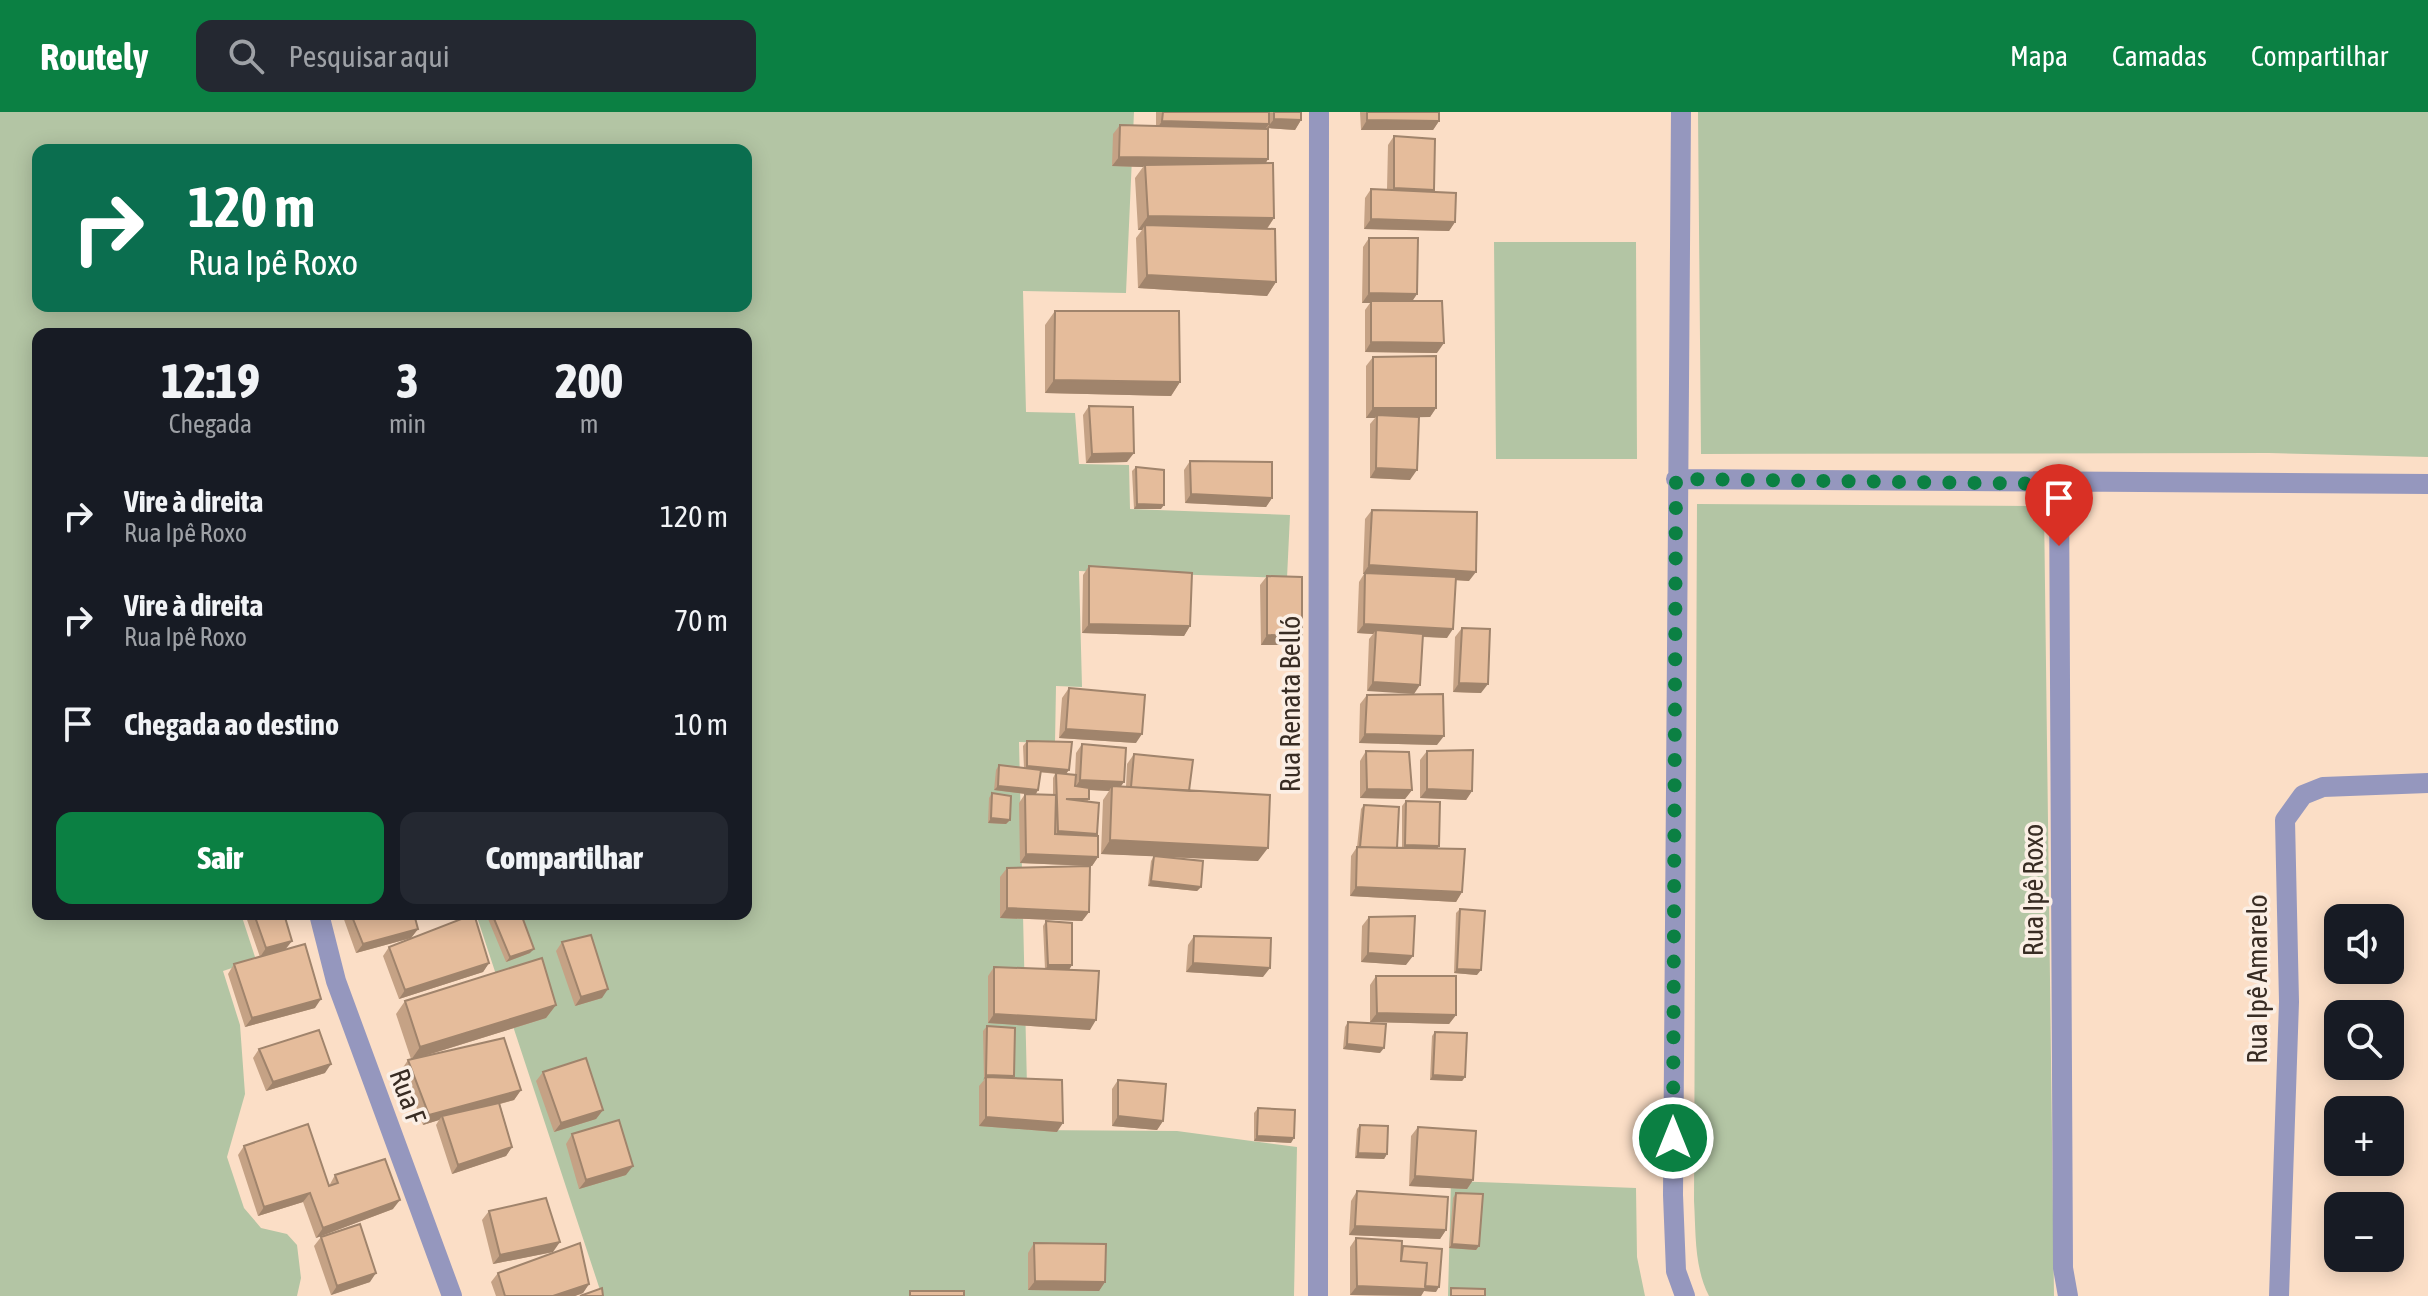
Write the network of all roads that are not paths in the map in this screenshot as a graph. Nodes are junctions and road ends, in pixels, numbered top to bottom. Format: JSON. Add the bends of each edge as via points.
{"nodes":[{"id":1,"x":1319,"y":112,"type":"edge"},
{"id":2,"x":1681,"y":112,"type":"edge"},
{"id":3,"x":1676,"y":479,"type":"junction"},
{"id":4,"x":2059,"y":484,"type":"junction"},
{"id":5,"x":2428,"y":484,"type":"edge"},
{"id":6,"x":2428,"y":783,"type":"edge"},
{"id":7,"x":321,"y":920,"type":"edge"},
{"id":8,"x":452,"y":1296,"type":"edge"},
{"id":9,"x":1318,"y":1296,"type":"edge"},
{"id":10,"x":1685,"y":1296,"type":"edge"},
{"id":11,"x":2068,"y":1296,"type":"edge"},
{"id":12,"x":2279,"y":1296,"type":"edge"}],
"edges":[{"from":1,"to":9,"type":"street","name":"Rua Renata Belló"},
{"from":2,"to":3,"type":"street"},
{"from":3,"to":4,"type":"street"},
{"from":3,"to":10,"type":"street","via":[[1673,1232],[1676,1271]]},
{"from":4,"to":5,"type":"street"},
{"from":4,"to":11,"type":"street","name":"Rua Ipê Roxo","via":[[2063,1268]]},
{"from":6,"to":12,"type":"street","name":"Rua Ipê Amarelo","via":[[2323,787],[2303,795],[2285,820],[2289,1002]]},
{"from":7,"to":8,"type":"street","name":"Rua F","via":[[336,981]]}]}
